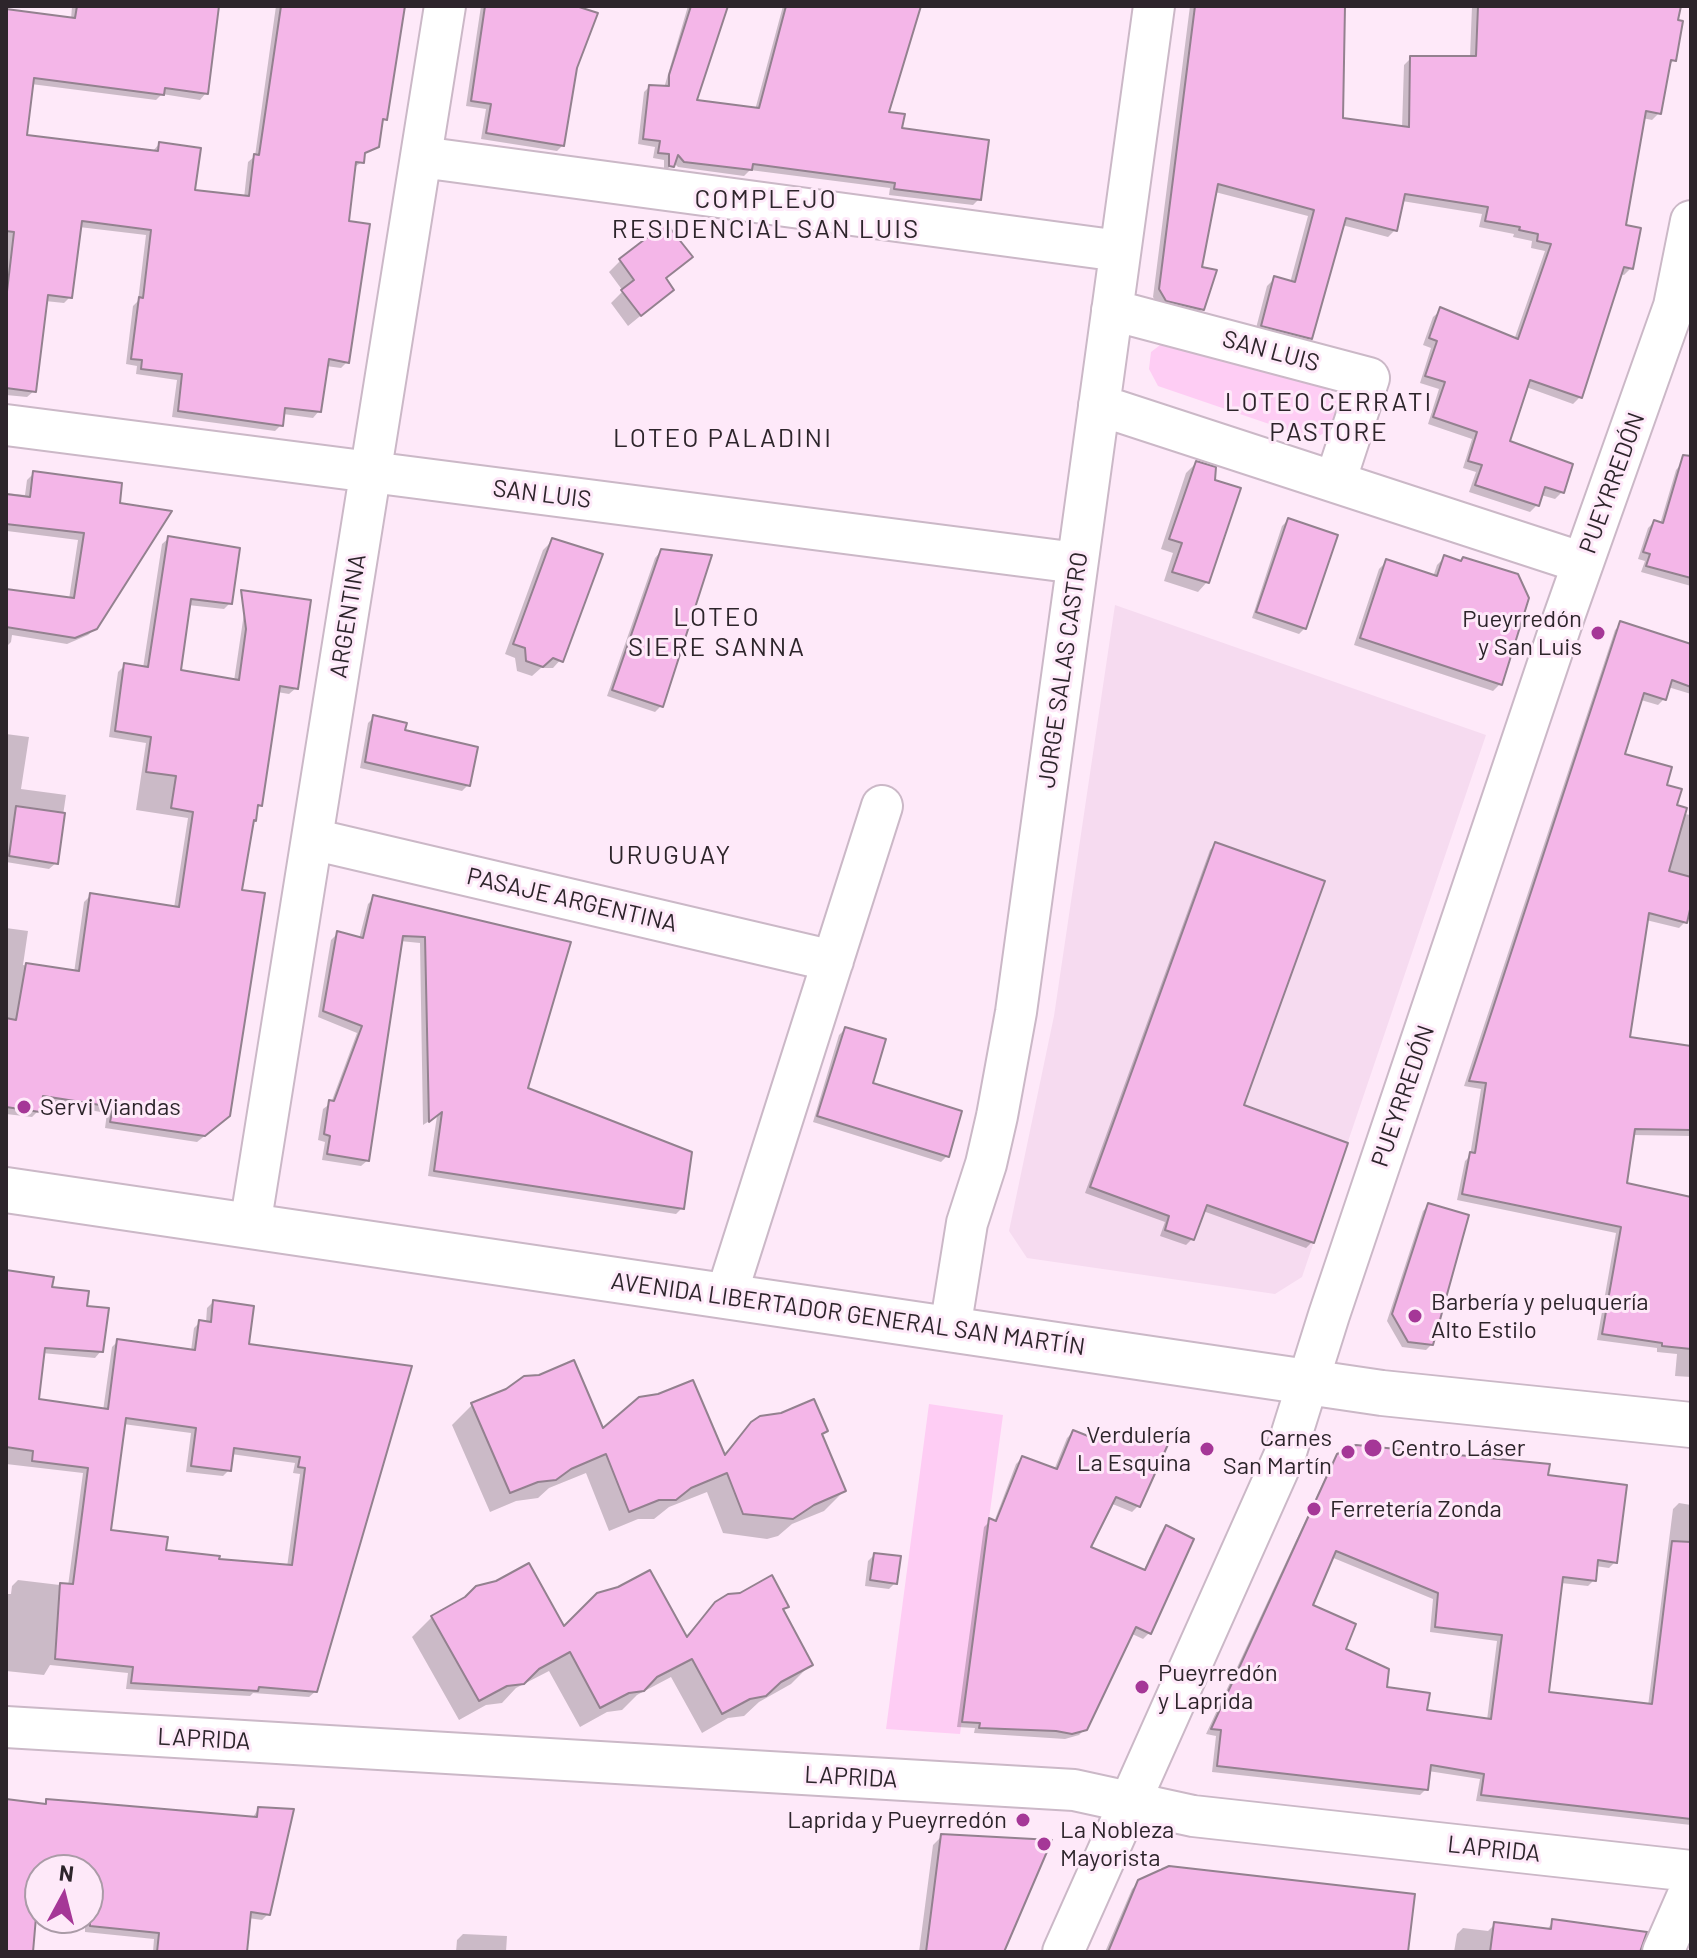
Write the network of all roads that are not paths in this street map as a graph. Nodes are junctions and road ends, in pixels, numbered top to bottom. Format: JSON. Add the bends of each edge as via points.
{"nodes":[{"id":1,"x":445,"y":6,"type":"edge"},
{"id":2,"x":1154,"y":6,"type":"edge"},
{"id":3,"x":421,"y":157,"type":"junction"},
{"id":4,"x":1691,"y":221,"type":"edge"},
{"id":5,"x":1120,"y":251,"type":"junction"},
{"id":6,"x":1112,"y":310,"type":"junction"},
{"id":7,"x":1099,"y":405,"type":"junction"},
{"id":8,"x":6,"y":425,"type":"edge"},
{"id":9,"x":371,"y":472,"type":"junction"},
{"id":10,"x":1335,"y":482,"type":"junction"},
{"id":11,"x":1077,"y":563,"type":"junction"},
{"id":12,"x":1583,"y":563,"type":"junction"},
{"id":13,"x":882,"y":806,"type":"dead end"},
{"id":14,"x":312,"y":839,"type":"junction"},
{"id":15,"x":833,"y":961,"type":"junction"},
{"id":16,"x":6,"y":1190,"type":"edge"},
{"id":17,"x":250,"y":1226,"type":"junction"},
{"id":18,"x":726,"y":1296,"type":"junction"},
{"id":19,"x":950,"y":1329,"type":"junction"},
{"id":20,"x":1308,"y":1382,"type":"junction"},
{"id":21,"x":1691,"y":1425,"type":"edge"},
{"id":22,"x":6,"y":1727,"type":"edge"},
{"id":23,"x":1130,"y":1802,"type":"junction"},
{"id":24,"x":1691,"y":1871,"type":"edge"},
{"id":25,"x":1691,"y":1888,"type":"edge"},
{"id":26,"x":1063,"y":1952,"type":"edge"},
{"id":27,"x":1663,"y":1952,"type":"edge"}],
"edges":[{"from":1,"to":3,"type":"street","name":"ARGENTINA"},
{"from":2,"to":5,"type":"street","name":"JORGE SALAS CASTRO"},
{"from":3,"to":5,"type":"street"},
{"from":3,"to":9,"type":"street","name":"ARGENTINA"},
{"from":4,"to":12,"type":"street","name":"PUEYRREDÓN","via":[[1674,306]]},
{"from":5,"to":6,"type":"street","name":"JORGE SALAS CASTRO"},
{"from":6,"to":7,"type":"street","name":"JORGE SALAS CASTRO"},
{"from":6,"to":10,"type":"street","name":"SAN LUIS","via":[[1369,378]]},
{"from":7,"to":10,"type":"street"},
{"from":7,"to":11,"type":"street","name":"JORGE SALAS CASTRO"},
{"from":8,"to":9,"type":"street","name":"SAN LUIS"},
{"from":9,"to":11,"type":"street","name":"SAN LUIS"},
{"from":9,"to":14,"type":"street","name":"ARGENTINA"},
{"from":10,"to":12,"type":"street"},
{"from":11,"to":19,"type":"street","name":"JORGE SALAS CASTRO","via":[[1016,1012],[986,1164],[967,1223]]},
{"from":12,"to":20,"type":"street","name":"PUEYRREDÓN"},
{"from":13,"to":15,"type":"street"},
{"from":14,"to":15,"type":"street","name":"PASAJE ARGENTINA"},
{"from":14,"to":17,"type":"street","name":"ARGENTINA"},
{"from":15,"to":18,"type":"street"},
{"from":16,"to":17,"type":"main road","name":"AVENIDA LIBERTADOR GENERAL SAN MARTÍN"},
{"from":17,"to":18,"type":"main road","name":"AVENIDA LIBERTADOR GENERAL SAN MARTÍN"},
{"from":18,"to":19,"type":"main road","name":"AVENIDA LIBERTADOR GENERAL SAN MARTÍN"},
{"from":19,"to":20,"type":"main road","name":"AVENIDA LIBERTADOR GENERAL SAN MARTÍN"},
{"from":20,"to":21,"type":"main road","name":"AVENIDA LIBERTADOR GENERAL SAN MARTÍN"},
{"from":20,"to":23,"type":"street","name":"PUEYRREDÓN","via":[[1286,1452]]},
{"from":22,"to":23,"type":"street","name":"LAPRIDA","via":[[1074,1790]]},
{"from":23,"to":24,"type":"street","name":"LAPRIDA","via":[[1193,1816]]},
{"from":23,"to":26,"type":"street","name":"PUEYRREDÓN"},
{"from":25,"to":27,"type":"street"}]}
